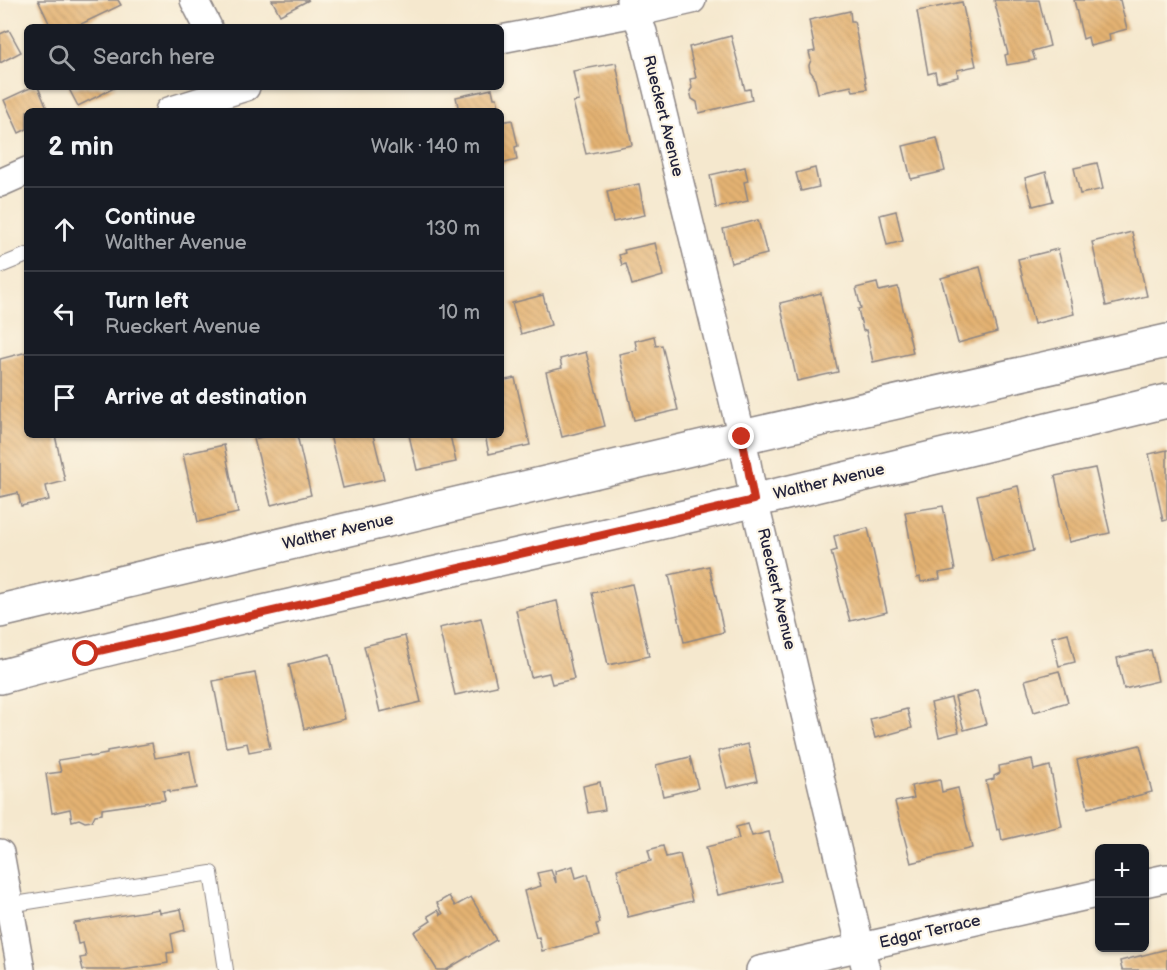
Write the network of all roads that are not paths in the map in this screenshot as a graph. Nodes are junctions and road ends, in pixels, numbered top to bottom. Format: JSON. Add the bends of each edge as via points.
{"nodes":[{"id":1,"x":194,"y":0,"type":"edge"},
{"id":2,"x":692,"y":0,"type":"edge"},
{"id":3,"x":633,"y":7,"type":"edge"},
{"id":4,"x":206,"y":24,"type":"edge"},
{"id":5,"x":504,"y":38,"type":"edge"},
{"id":6,"x":234,"y":90,"type":"edge"},
{"id":7,"x":178,"y":108,"type":"edge"},
{"id":8,"x":24,"y":172,"type":"edge"},
{"id":9,"x":0,"y":183,"type":"edge"},
{"id":10,"x":24,"y":256,"type":"edge"},
{"id":11,"x":0,"y":266,"type":"edge"},
{"id":12,"x":1167,"y":341,"type":"edge"},
{"id":13,"x":1167,"y":401,"type":"edge"},
{"id":14,"x":742,"y":437,"type":"junction"},
{"id":15,"x":754,"y":500,"type":"junction"},
{"id":16,"x":0,"y":611,"type":"edge"},
{"id":17,"x":0,"y":677,"type":"edge"},
{"id":18,"x":0,"y":853,"type":"edge"},
{"id":19,"x":1167,"y":878,"type":"edge"},
{"id":20,"x":1149,"y":882,"type":"edge"},
{"id":21,"x":1095,"y":894,"type":"edge"},
{"id":22,"x":9,"y":905,"type":"junction"},
{"id":23,"x":7,"y":934,"type":"edge"},
{"id":24,"x":864,"y":959,"type":"edge"},
{"id":25,"x":21,"y":970,"type":"edge"},
{"id":26,"x":226,"y":970,"type":"edge"},
{"id":27,"x":760,"y":970,"type":"edge"}],
"edges":[{"from":1,"to":4,"type":"street"},
{"from":2,"to":3,"type":"street"},
{"from":3,"to":5,"type":"street"},
{"from":3,"to":14,"type":"street","name":"Rueckert Avenue","via":[[643,32]]},
{"from":6,"to":7,"type":"street"},
{"from":8,"to":9,"type":"street"},
{"from":10,"to":11,"type":"lane"},
{"from":12,"to":14,"type":"main road","name":"Walther Avenue"},
{"from":13,"to":15,"type":"main road","name":"Walther Avenue"},
{"from":14,"to":15,"type":"street","name":"Rueckert Avenue"},
{"from":14,"to":16,"type":"main road","name":"Walther Avenue"},
{"from":15,"to":17,"type":"main road","name":"Walther Avenue","via":[[232,619]]},
{"from":15,"to":24,"type":"street","name":"Rueckert Avenue"},
{"from":18,"to":22,"type":"street"},
{"from":19,"to":20,"type":"street"},
{"from":21,"to":24,"type":"street","name":"Edgar Terrace"},
{"from":22,"to":23,"type":"street"},
{"from":22,"to":26,"type":"lane","via":[[211,873]]},
{"from":23,"to":25,"type":"street"},
{"from":24,"to":27,"type":"street","name":"Edgar Terrace"}]}
